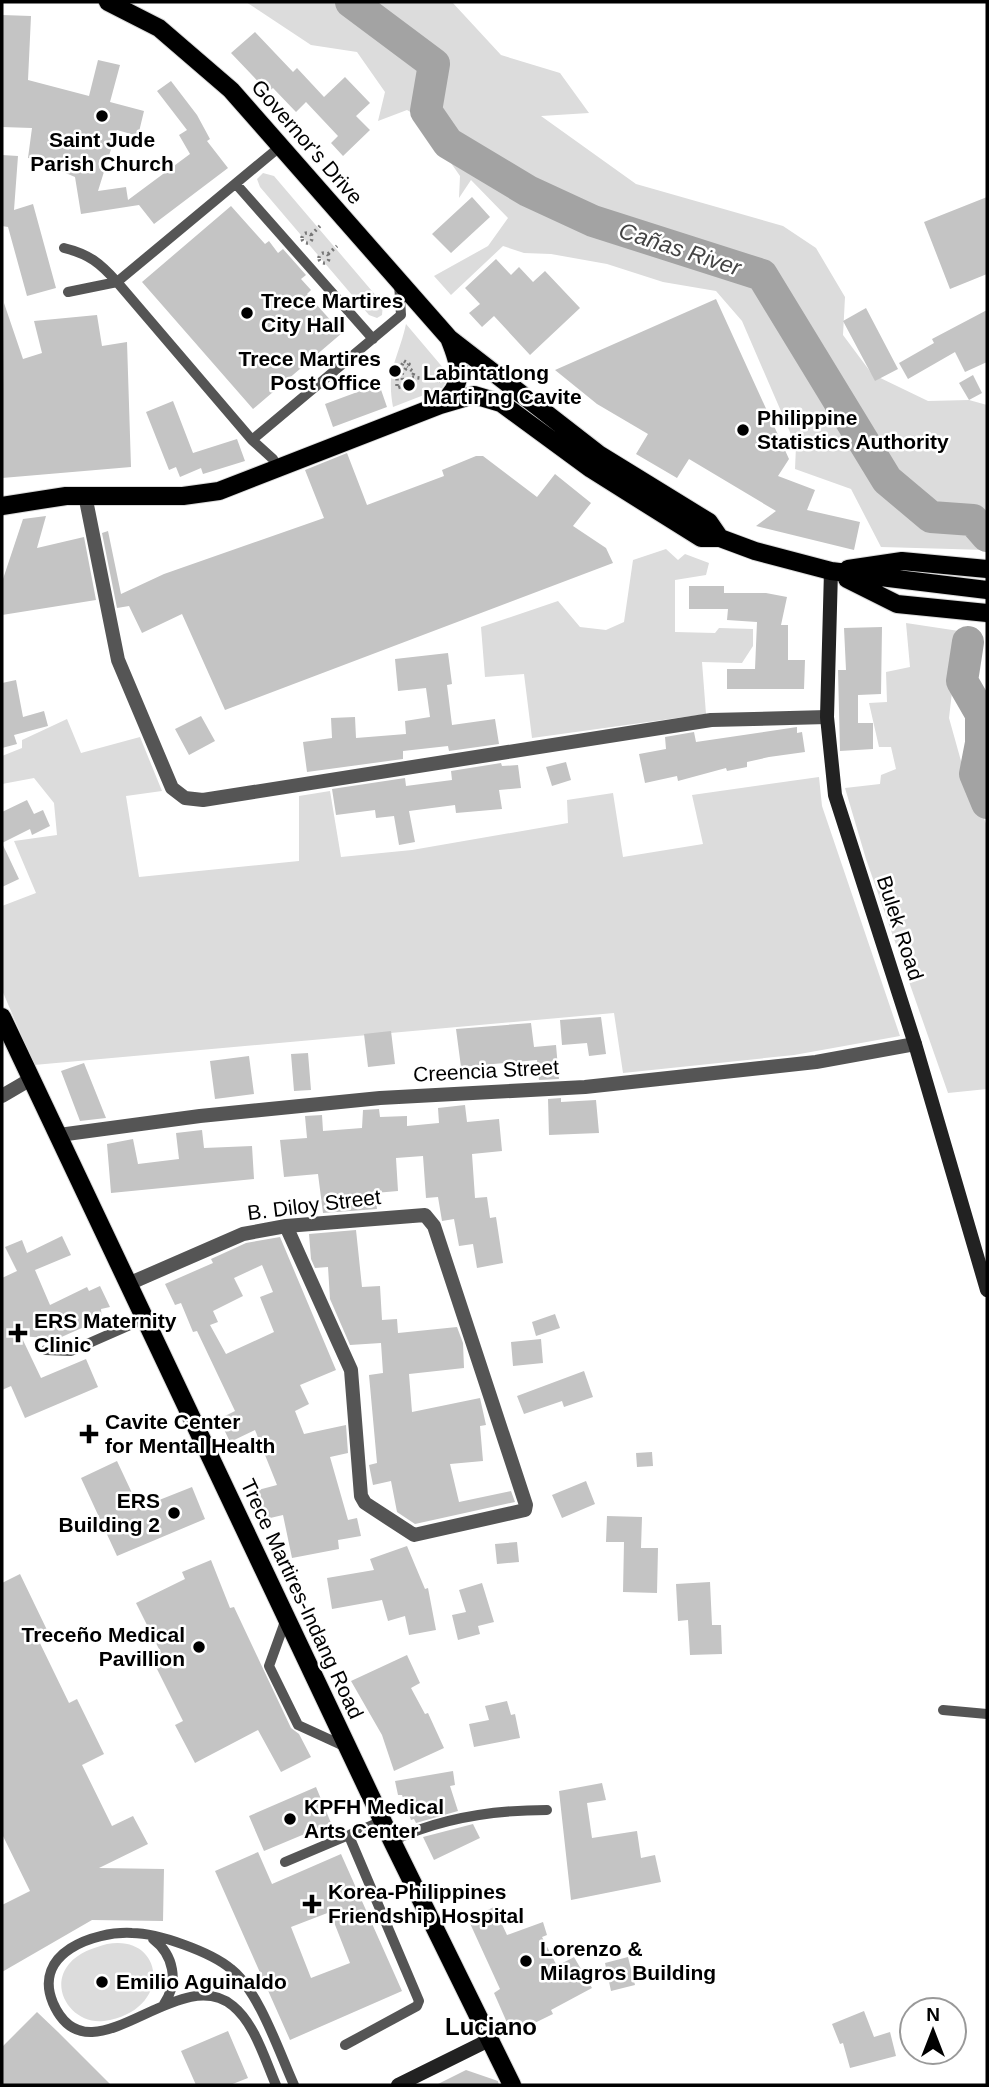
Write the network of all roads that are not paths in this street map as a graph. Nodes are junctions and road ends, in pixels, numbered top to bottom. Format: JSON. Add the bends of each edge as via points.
{"nodes":[{"id":1,"x":108,"y":2,"type":"edge"},
{"id":2,"x":282,"y":145,"type":"junction"},
{"id":3,"x":236,"y":184,"type":"junction"},
{"id":4,"x":64,"y":248,"type":"dead end"},
{"id":5,"x":117,"y":282,"type":"junction"},
{"id":6,"x":399,"y":282,"type":"junction"},
{"id":7,"x":68,"y":292,"type":"dead end"},
{"id":8,"x":449,"y":338,"type":"junction"},
{"id":9,"x":373,"y":339,"type":"junction"},
{"id":10,"x":440,"y":405,"type":"junction"},
{"id":11,"x":252,"y":440,"type":"junction"},
{"id":12,"x":278,"y":469,"type":"junction"},
{"id":13,"x":85,"y":495,"type":"junction"},
{"id":14,"x":2,"y":506,"type":"edge"},
{"id":15,"x":720,"y":538,"type":"junction"},
{"id":16,"x":987,"y":569,"type":"edge"},
{"id":17,"x":831,"y":571,"type":"junction"},
{"id":18,"x":987,"y":590,"type":"edge"},
{"id":19,"x":987,"y":613,"type":"edge"},
{"id":20,"x":827,"y":717,"type":"junction"},
{"id":21,"x":2,"y":1017,"type":"edge"},
{"id":22,"x":915,"y":1045,"type":"junction"},
{"id":23,"x":32,"y":1079,"type":"junction"},
{"id":24,"x":2,"y":1096,"type":"edge"},
{"id":25,"x":59,"y":1135,"type":"junction"},
{"id":26,"x":286,"y":1226,"type":"junction"},
{"id":27,"x":128,"y":1284,"type":"junction"},
{"id":28,"x":987,"y":1290,"type":"edge"},
{"id":29,"x":144,"y":1319,"type":"junction"},
{"id":30,"x":46,"y":1350,"type":"dead end"},
{"id":31,"x":286,"y":1619,"type":"junction"},
{"id":32,"x":943,"y":1710,"type":"dead end"},
{"id":33,"x":987,"y":1714,"type":"edge"},
{"id":34,"x":347,"y":1747,"type":"junction"},
{"id":35,"x":547,"y":1810,"type":"dead end"},
{"id":36,"x":382,"y":1821,"type":"junction"},
{"id":37,"x":349,"y":1836,"type":"junction"},
{"id":38,"x":392,"y":1842,"type":"junction"},
{"id":39,"x":285,"y":1862,"type":"dead end"},
{"id":40,"x":142,"y":1934,"type":"junction"},
{"id":41,"x":164,"y":2004,"type":"junction"},
{"id":42,"x":263,"y":2018,"type":"junction"},
{"id":43,"x":248,"y":2025,"type":"junction"},
{"id":44,"x":489,"y":2039,"type":"junction"},
{"id":45,"x":345,"y":2045,"type":"dead end"},
{"id":46,"x":276,"y":2085,"type":"edge"},
{"id":47,"x":294,"y":2085,"type":"edge"},
{"id":48,"x":398,"y":2085,"type":"edge"},
{"id":49,"x":512,"y":2085,"type":"edge"}],
"edges":[{"from":1,"to":2,"type":"main road","name":"Governor's Drive","via":[[148,21],[184,47]]},
{"from":2,"to":3,"type":"lane"},
{"from":2,"to":6,"type":"main road","name":"Governor's Drive"},
{"from":3,"to":5,"type":"lane"},
{"from":3,"to":9,"type":"lane"},
{"from":4,"to":5,"type":"lane","via":[[85,253]]},
{"from":5,"to":7,"type":"lane"},
{"from":5,"to":11,"type":"lane"},
{"from":6,"to":8,"type":"main road","name":"Governor's Drive"},
{"from":6,"to":9,"type":"lane","via":[[401,315]]},
{"from":8,"to":10,"type":"main road","name":"Governor's Drive","via":[[460,378]]},
{"from":8,"to":15,"type":"main road","name":"Governor's Drive","via":[[600,455],[709,522]]},
{"from":9,"to":11,"type":"lane"},
{"from":10,"to":12,"type":"main road"},
{"from":10,"to":15,"type":"main road","name":"Governor's Drive","via":[[474,396],[501,403],[683,529],[701,538]]},
{"from":11,"to":12,"type":"lane","via":[[273,458]]},
{"from":12,"to":13,"type":"main road","via":[[202,495]]},
{"from":13,"to":14,"type":"main road"},
{"from":13,"to":20,"type":"street","via":[[118,660],[168,780],[185,798],[203,800],[711,720]]},
{"from":15,"to":17,"type":"main road","name":"Governor's Drive"},
{"from":16,"to":17,"type":"main road","name":"Governor's Drive","via":[[902,561]]},
{"from":17,"to":18,"type":"main road","name":"Governor's Drive"},
{"from":17,"to":19,"type":"main road","name":"Governor's Drive","via":[[897,604]]},
{"from":17,"to":20,"type":"main road","name":"Bulek Road"},
{"from":20,"to":22,"type":"main road","name":"Bulek Road","via":[[835,795]]},
{"from":21,"to":23,"type":"main road","name":"Trece Martires-Indang Road"},
{"from":22,"to":25,"type":"street","name":"Creencia Street","via":[[804,1063],[585,1087],[380,1098],[200,1115]]},
{"from":22,"to":28,"type":"main road","name":"Bulek Road"},
{"from":23,"to":24,"type":"street"},
{"from":23,"to":25,"type":"main road","name":"Trece Martires-Indang Road"},
{"from":25,"to":27,"type":"main road","name":"Trece Martires-Indang Road"},
{"from":26,"to":26,"type":"street","name":"B. Diloy Street","via":[[351,1370],[362,1500],[414,1535],[520,1513],[526,1505],[429,1218],[419,1214]]},
{"from":26,"to":27,"type":"street","name":"B. Diloy Street","via":[[232,1238]]},
{"from":27,"to":29,"type":"main road","name":"Trece Martires-Indang Road"},
{"from":29,"to":30,"type":"lane","via":[[71,1351]]},
{"from":29,"to":31,"type":"main road","name":"Trece Martires-Indang Road"},
{"from":31,"to":34,"type":"main road","name":"Trece Martires-Indang Road"},
{"from":31,"to":34,"type":"lane","via":[[269,1666],[298,1725]]},
{"from":32,"to":33,"type":"lane"},
{"from":34,"to":36,"type":"main road","name":"Trece Martires-Indang Road"},
{"from":35,"to":38,"type":"lane","via":[[475,1815],[411,1832]]},
{"from":36,"to":37,"type":"lane"},
{"from":36,"to":38,"type":"main road","name":"Trece Martires-Indang Road"},
{"from":37,"to":39,"type":"lane"},
{"from":37,"to":45,"type":"lane","via":[[419,2001]]},
{"from":38,"to":44,"type":"main road","name":"Trece Martires-Indang Road"},
{"from":40,"to":41,"type":"lane","via":[[160,1945],[172,1965],[172,1987]]},
{"from":40,"to":41,"type":"lane","via":[[84,1941],[62,1954],[50,1978],[53,2002],[64,2019],[91,2031],[111,2029]]},
{"from":40,"to":42,"type":"lane","via":[[219,1960],[243,1980]]},
{"from":41,"to":43,"type":"lane","via":[[198,1994],[217,1996],[232,2005]]},
{"from":42,"to":43,"type":"lane"},
{"from":42,"to":47,"type":"lane"},
{"from":43,"to":46,"type":"lane"},
{"from":44,"to":48,"type":"main road"},
{"from":44,"to":49,"type":"main road","name":"Trece Martires-Indang Road"}]}
